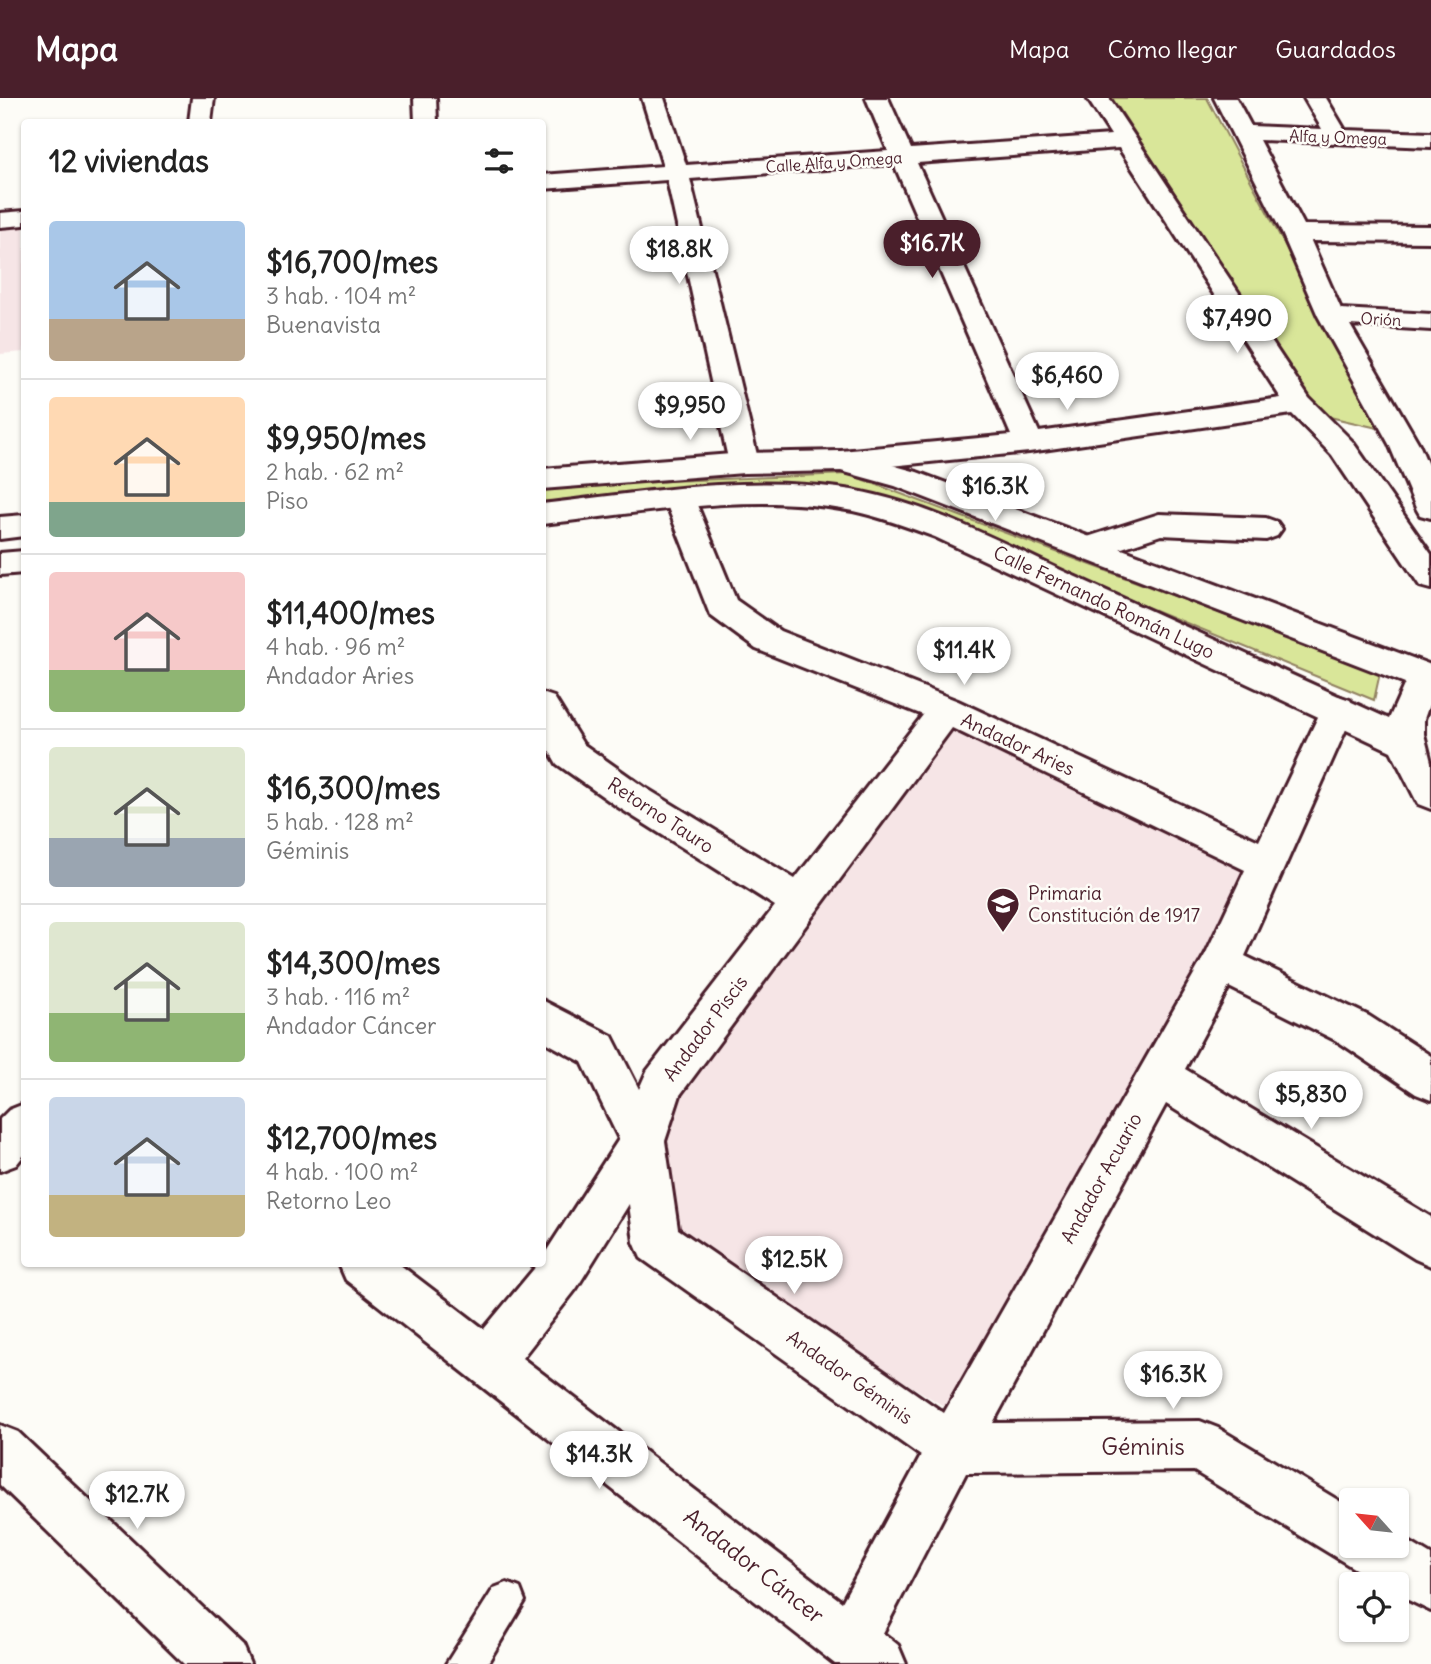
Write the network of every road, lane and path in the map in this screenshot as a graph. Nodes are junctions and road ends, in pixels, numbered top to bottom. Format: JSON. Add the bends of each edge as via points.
{"nodes":[{"id":1,"x":203,"y":98,"type":"edge"},
{"id":2,"x":425,"y":98,"type":"edge"},
{"id":3,"x":653,"y":98,"type":"edge"},
{"id":4,"x":877,"y":98,"type":"edge"},
{"id":5,"x":1098,"y":98,"type":"edge"},
{"id":6,"x":1226,"y":98,"type":"edge"},
{"id":7,"x":1315,"y":98,"type":"edge"},
{"id":8,"x":200,"y":119,"type":"edge"},
{"id":9,"x":426,"y":119,"type":"edge"},
{"id":10,"x":1246,"y":133,"type":"junction"},
{"id":11,"x":1338,"y":137,"type":"junction"},
{"id":12,"x":1431,"y":140,"type":"edge"},
{"id":13,"x":1126,"y":141,"type":"junction"},
{"id":14,"x":904,"y":157,"type":"junction"},
{"id":15,"x":677,"y":173,"type":"junction"},
{"id":16,"x":546,"y":182,"type":"edge"},
{"id":17,"x":21,"y":218,"type":"edge"},
{"id":18,"x":0,"y":220,"type":"edge"},
{"id":19,"x":1295,"y":233,"type":"junction"},
{"id":20,"x":1431,"y":234,"type":"edge"},
{"id":21,"x":1331,"y":316,"type":"junction"},
{"id":22,"x":1431,"y":322,"type":"edge"},
{"id":23,"x":1298,"y":404,"type":"junction"},
{"id":24,"x":1028,"y":443,"type":"junction"},
{"id":25,"x":1418,"y":445,"type":"edge"},
{"id":26,"x":1342,"y":449,"type":"junction"},
{"id":27,"x":841,"y":461,"type":"junction"},
{"id":28,"x":744,"y":463,"type":"junction"},
{"id":29,"x":546,"y":480,"type":"edge"},
{"id":30,"x":680,"y":500,"type":"junction"},
{"id":31,"x":1431,"y":508,"type":"edge"},
{"id":32,"x":546,"y":514,"type":"edge"},
{"id":33,"x":21,"y":526,"type":"edge"},
{"id":34,"x":0,"y":528,"type":"edge"},
{"id":35,"x":1266,"y":529,"type":"dead end"},
{"id":36,"x":1089,"y":548,"type":"junction"},
{"id":37,"x":21,"y":562,"type":"edge"},
{"id":38,"x":0,"y":564,"type":"edge"},
{"id":39,"x":1427,"y":565,"type":"edge"},
{"id":40,"x":1430,"y":679,"type":"edge"},
{"id":41,"x":946,"y":709,"type":"junction"},
{"id":42,"x":1338,"y":709,"type":"junction"},
{"id":43,"x":546,"y":713,"type":"edge"},
{"id":44,"x":1405,"y":742,"type":"junction"},
{"id":45,"x":1431,"y":794,"type":"edge"},
{"id":46,"x":1266,"y":862,"type":"junction"},
{"id":47,"x":800,"y":902,"type":"junction"},
{"id":48,"x":1222,"y":964,"type":"junction"},
{"id":49,"x":546,"y":1020,"type":"edge"},
{"id":50,"x":1158,"y":1076,"type":"junction"},
{"id":51,"x":1431,"y":1080,"type":"edge"},
{"id":52,"x":0,"y":1103,"type":"edge"},
{"id":53,"x":21,"y":1120,"type":"edge"},
{"id":54,"x":21,"y":1126,"type":"edge"},
{"id":55,"x":643,"y":1141,"type":"junction"},
{"id":56,"x":0,"y":1150,"type":"edge"},
{"id":57,"x":1431,"y":1242,"type":"edge"},
{"id":58,"x":366,"y":1267,"type":"edge"},
{"id":59,"x":489,"y":1361,"type":"junction"},
{"id":60,"x":951,"y":1448,"type":"junction"},
{"id":61,"x":0,"y":1450,"type":"edge"},
{"id":62,"x":1339,"y":1530,"type":"edge"},
{"id":63,"x":1386,"y":1558,"type":"edge"},
{"id":64,"x":1431,"y":1585,"type":"edge"},
{"id":65,"x":507,"y":1601,"type":"dead end"},
{"id":66,"x":865,"y":1652,"type":"edge"},
{"id":67,"x":223,"y":1664,"type":"edge"},
{"id":68,"x":465,"y":1664,"type":"edge"}],
"edges":[{"from":1,"to":8,"type":"street"},
{"from":2,"to":9,"type":"street"},
{"from":3,"to":15,"type":"street"},
{"from":4,"to":14,"type":"street"},
{"from":5,"to":13,"type":"street"},
{"from":6,"to":10,"type":"street"},
{"from":7,"to":11,"type":"street"},
{"from":10,"to":11,"type":"street","name":"Alfa y Omega"},
{"from":10,"to":19,"type":"street"},
{"from":11,"to":12,"type":"street","name":"Alfa y Omega"},
{"from":13,"to":14,"type":"street","name":"Calle Alfa y Omega"},
{"from":13,"to":23,"type":"street"},
{"from":14,"to":15,"type":"street","name":"Calle Alfa y Omega"},
{"from":14,"to":24,"type":"street"},
{"from":15,"to":16,"type":"street","name":"Calle Alfa y Omega"},
{"from":15,"to":28,"type":"street"},
{"from":17,"to":18,"type":"street"},
{"from":19,"to":20,"type":"street"},
{"from":19,"to":21,"type":"street"},
{"from":21,"to":22,"type":"street","name":"Orión"},
{"from":21,"to":25,"type":"street"},
{"from":23,"to":24,"type":"street","name":"Calle Fernando Román Lugo"},
{"from":23,"to":26,"type":"street"},
{"from":24,"to":27,"type":"street","name":"Calle Fernando Román Lugo"},
{"from":25,"to":26,"type":"street"},
{"from":25,"to":31,"type":"street"},
{"from":26,"to":39,"type":"street"},
{"from":27,"to":28,"type":"street","name":"Calle Fernando Román Lugo"},
{"from":27,"to":36,"type":"street","name":"Calle Fernando Román Lugo","via":[[906,479]]},
{"from":28,"to":29,"type":"street","name":"Calle Fernando Román Lugo"},
{"from":30,"to":32,"type":"street","name":"Calle Fernando Román Lugo"},
{"from":30,"to":41,"type":"street","name":"Andador Aries","via":[[722,607],[768,640]]},
{"from":30,"to":42,"type":"street","name":"Calle Fernando Román Lugo","via":[[794,495],[839,498],[895,511]]},
{"from":33,"to":34,"type":"street"},
{"from":35,"to":36,"type":"street","via":[[1160,524]]},
{"from":36,"to":40,"type":"street","name":"Calle Fernando Román Lugo"},
{"from":37,"to":38,"type":"street"},
{"from":40,"to":44,"type":"street","via":[[1408,707]]},
{"from":41,"to":46,"type":"street","name":"Andador Aries"},
{"from":41,"to":47,"type":"street","name":"Andador Piscis"},
{"from":42,"to":44,"type":"street","name":"Calle Fernando Román Lugo"},
{"from":42,"to":46,"type":"street","name":"Andador Acuario"},
{"from":43,"to":47,"type":"street","name":"Retorno Tauro","via":[[570,754]]},
{"from":44,"to":45,"type":"street","via":[[1418,777]]},
{"from":46,"to":48,"type":"street","name":"Andador Acuario"},
{"from":47,"to":55,"type":"street","name":"Andador Piscis","via":[[662,1085]]},
{"from":48,"to":50,"type":"street","name":"Andador Acuario"},
{"from":48,"to":51,"type":"street","via":[[1354,1029]]},
{"from":49,"to":55,"type":"street","name":"Andador Géminis","via":[[597,1049]]},
{"from":50,"to":57,"type":"street"},
{"from":50,"to":60,"type":"street","name":"Andador Acuario"},
{"from":52,"to":53,"type":"street"},
{"from":54,"to":56,"type":"street"},
{"from":55,"to":59,"type":"street","name":"Andador Piscis","via":[[560,1273]]},
{"from":55,"to":60,"type":"street","name":"Andador Géminis","via":[[657,1242]]},
{"from":58,"to":59,"type":"street","name":"Andador Cáncer"},
{"from":59,"to":66,"type":"street","name":"Andador Cáncer"},
{"from":60,"to":62,"type":"street","name":"Géminis","via":[[1200,1446]]},
{"from":60,"to":66,"type":"street","name":"Andador Acuario"},
{"from":61,"to":67,"type":"street"},
{"from":63,"to":64,"type":"street"},
{"from":65,"to":68,"type":"lane"}]}
